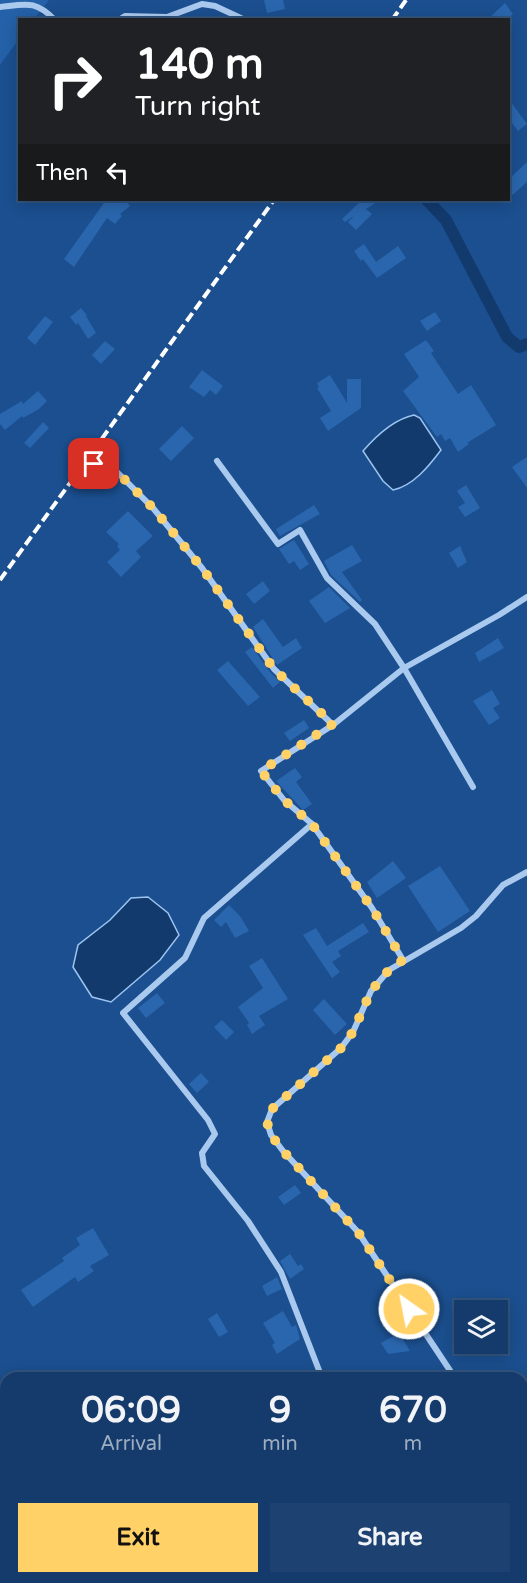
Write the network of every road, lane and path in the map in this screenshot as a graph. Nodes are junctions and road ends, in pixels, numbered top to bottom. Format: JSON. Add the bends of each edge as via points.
{"nodes":[{"id":1,"x":0,"y":7,"type":"edge"},
{"id":2,"x":54,"y":18,"type":"edge"},
{"id":3,"x":122,"y":18,"type":"edge"},
{"id":4,"x":241,"y":18,"type":"edge"},
{"id":5,"x":217,"y":461,"type":"dead end"},
{"id":6,"x":94,"y":464,"type":"dead end"},
{"id":7,"x":527,"y":597,"type":"edge"},
{"id":8,"x":405,"y":668,"type":"junction"},
{"id":9,"x":333,"y":724,"type":"junction"},
{"id":10,"x":473,"y":788,"type":"dead end"},
{"id":11,"x":312,"y":824,"type":"junction"},
{"id":12,"x":527,"y":872,"type":"edge"},
{"id":13,"x":403,"y":960,"type":"junction"},
{"id":14,"x":320,"y":1372,"type":"edge"},
{"id":15,"x":451,"y":1372,"type":"edge"}],
"edges":[{"from":1,"to":2,"type":"street","via":[[42,6]]},
{"from":3,"to":4,"type":"street","via":[[167,16],[202,4]]},
{"from":5,"to":8,"type":"street","via":[[278,544],[300,530],[327,578],[375,624]]},
{"from":6,"to":9,"type":"street","via":[[113,468],[153,508],[202,568],[274,669]]},
{"from":7,"to":8,"type":"street"},
{"from":8,"to":9,"type":"street"},
{"from":8,"to":10,"type":"street"},
{"from":9,"to":11,"type":"street","via":[[261,771],[284,800]]},
{"from":11,"to":13,"type":"street","via":[[372,908]]},
{"from":11,"to":14,"type":"street","via":[[204,918],[184,958],[123,1013],[208,1120],[215,1134],[202,1153],[204,1166],[248,1221],[281,1272]]},
{"from":12,"to":13,"type":"street","via":[[503,885],[461,928]]},
{"from":13,"to":15,"type":"street","via":[[371,991],[353,1032],[341,1048],[272,1109],[267,1122],[283,1151],[358,1232]]}]}
